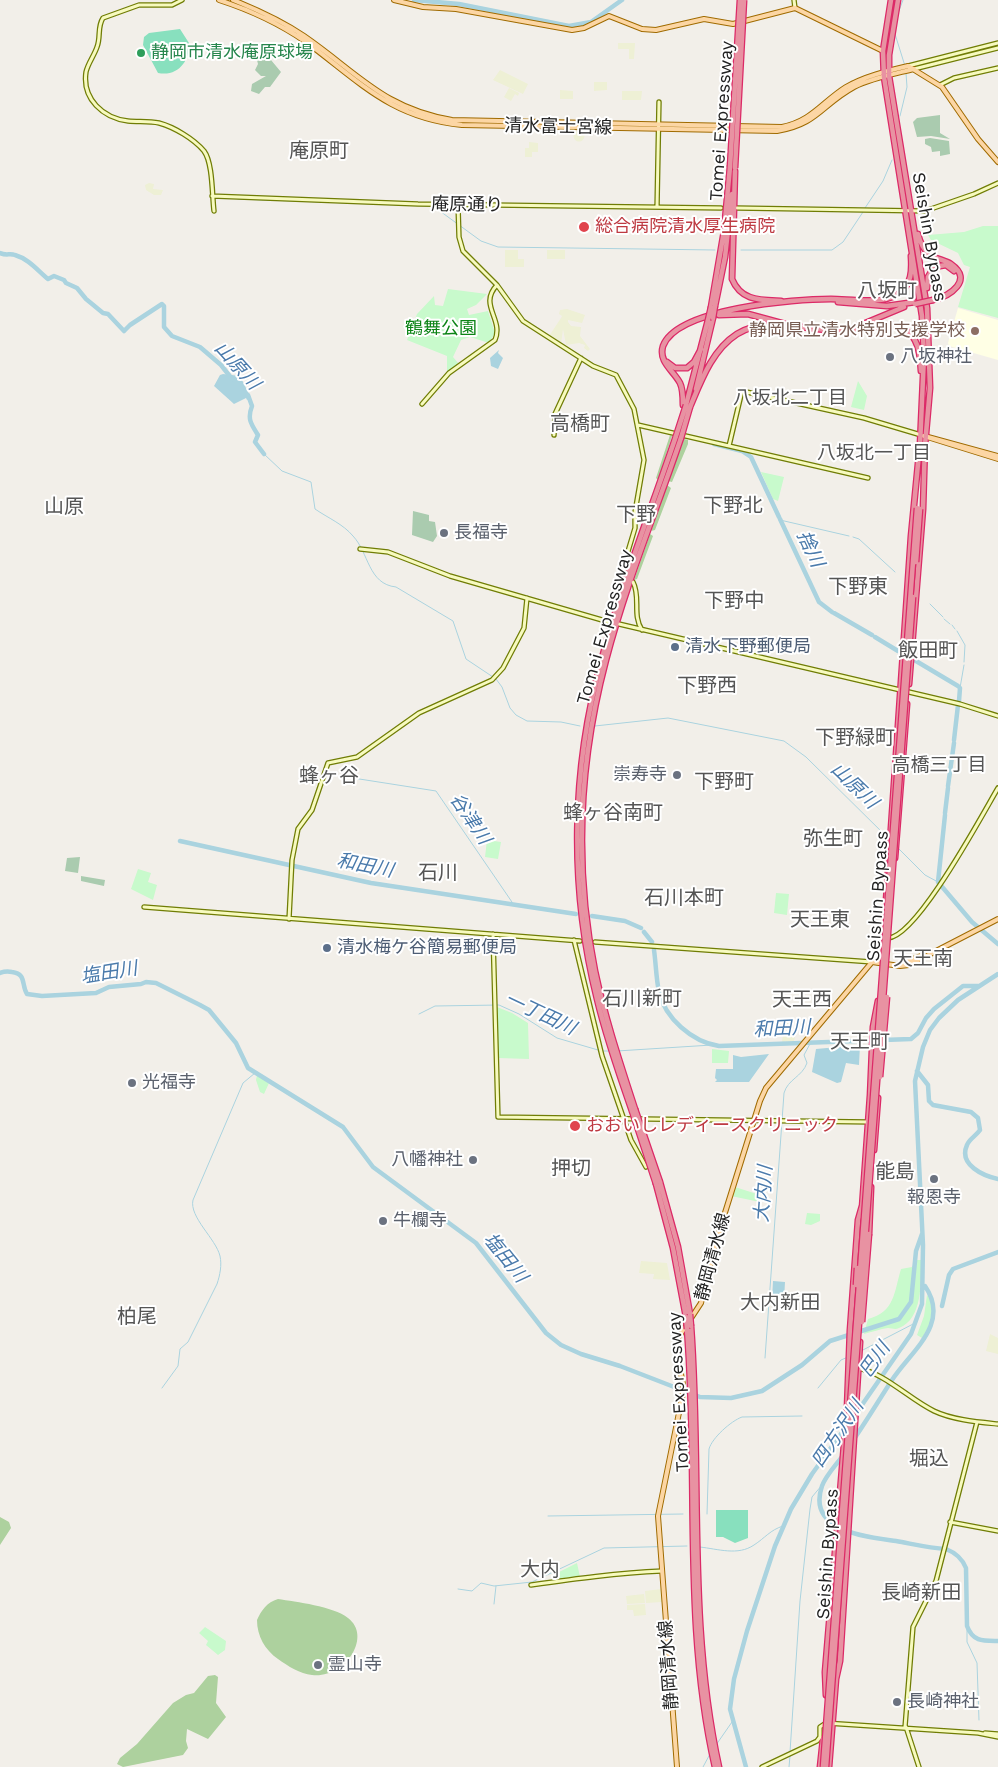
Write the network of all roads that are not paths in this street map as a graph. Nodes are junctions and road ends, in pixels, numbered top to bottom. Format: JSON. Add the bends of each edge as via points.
{"nodes":[{"id":1,"x":182,"y":0,"type":"edge"},
{"id":2,"x":220,"y":0,"type":"edge"},
{"id":3,"x":232,"y":0,"type":"edge"},
{"id":4,"x":394,"y":0,"type":"edge"},
{"id":5,"x":740,"y":0,"type":"edge"},
{"id":6,"x":746,"y":0,"type":"edge"},
{"id":7,"x":794,"y":0,"type":"edge"},
{"id":8,"x":891,"y":0,"type":"edge"},
{"id":9,"x":898,"y":0,"type":"edge"},
{"id":10,"x":795,"y":8,"type":"junction"},
{"id":11,"x":998,"y":43,"type":"edge"},
{"id":12,"x":998,"y":48,"type":"edge"},
{"id":13,"x":883,"y":51,"type":"junction"},
{"id":14,"x":908,"y":66,"type":"junction"},
{"id":15,"x":998,"y":68,"type":"edge"},
{"id":16,"x":914,"y":69,"type":"junction"},
{"id":17,"x":886,"y":74,"type":"junction"},
{"id":18,"x":940,"y":85,"type":"junction"},
{"id":19,"x":659,"y":102,"type":"dead end"},
{"id":20,"x":658,"y":127,"type":"junction"},
{"id":21,"x":998,"y":162,"type":"edge"},
{"id":22,"x":733,"y":169,"type":"junction"},
{"id":23,"x":998,"y":183,"type":"edge"},
{"id":24,"x":212,"y":196,"type":"junction"},
{"id":25,"x":458,"y":205,"type":"junction"},
{"id":26,"x":657,"y":207,"type":"junction"},
{"id":27,"x":722,"y":208,"type":"dead end"},
{"id":28,"x":737,"y":208,"type":"dead end"},
{"id":29,"x":214,"y":211,"type":"dead end"},
{"id":30,"x":908,"y":211,"type":"junction"},
{"id":31,"x":913,"y":221,"type":"junction"},
{"id":32,"x":909,"y":229,"type":"junction"},
{"id":33,"x":497,"y":285,"type":"junction"},
{"id":34,"x":817,"y":299,"type":"junction"},
{"id":35,"x":933,"y":299,"type":"junction"},
{"id":36,"x":788,"y":301,"type":"junction"},
{"id":37,"x":915,"y":303,"type":"junction"},
{"id":38,"x":927,"y":308,"type":"junction"},
{"id":39,"x":711,"y":319,"type":"junction"},
{"id":40,"x":798,"y":328,"type":"junction"},
{"id":41,"x":835,"y":332,"type":"junction"},
{"id":42,"x":701,"y":349,"type":"junction"},
{"id":43,"x":581,"y":358,"type":"junction"},
{"id":44,"x":923,"y":393,"type":"junction"},
{"id":45,"x":422,"y":404,"type":"dead end"},
{"id":46,"x":686,"y":406,"type":"junction"},
{"id":47,"x":638,"y":425,"type":"junction"},
{"id":48,"x":554,"y":435,"type":"dead end"},
{"id":49,"x":677,"y":436,"type":"junction"},
{"id":50,"x":923,"y":436,"type":"junction"},
{"id":51,"x":729,"y":446,"type":"junction"},
{"id":52,"x":998,"y":458,"type":"edge"},
{"id":53,"x":868,"y":478,"type":"dead end"},
{"id":54,"x":918,"y":509,"type":"junction"},
{"id":55,"x":362,"y":550,"type":"dead end"},
{"id":56,"x":625,"y":573,"type":"dead end"},
{"id":57,"x":633,"y":582,"type":"dead end"},
{"id":58,"x":527,"y":598,"type":"junction"},
{"id":59,"x":609,"y":622,"type":"dead end"},
{"id":60,"x":619,"y":624,"type":"dead end"},
{"id":61,"x":642,"y":631,"type":"junction"},
{"id":62,"x":900,"y":690,"type":"junction"},
{"id":63,"x":908,"y":691,"type":"junction"},
{"id":64,"x":998,"y":716,"type":"edge"},
{"id":65,"x":998,"y":788,"type":"edge"},
{"id":66,"x":144,"y":907,"type":"dead end"},
{"id":67,"x":998,"y":917,"type":"edge"},
{"id":68,"x":289,"y":919,"type":"junction"},
{"id":69,"x":493,"y":934,"type":"junction"},
{"id":70,"x":887,"y":938,"type":"junction"},
{"id":71,"x":574,"y":940,"type":"junction"},
{"id":72,"x":580,"y":941,"type":"dead end"},
{"id":73,"x":595,"y":942,"type":"dead end"},
{"id":74,"x":872,"y":962,"type":"junction"},
{"id":75,"x":884,"y":963,"type":"junction"},
{"id":76,"x":879,"y":1084,"type":"junction"},
{"id":77,"x":870,"y":1097,"type":"junction"},
{"id":78,"x":634,"y":1110,"type":"junction"},
{"id":79,"x":624,"y":1118,"type":"junction"},
{"id":80,"x":754,"y":1120,"type":"junction"},
{"id":81,"x":869,"y":1122,"type":"junction"},
{"id":82,"x":876,"y":1122,"type":"junction"},
{"id":83,"x":646,"y":1166,"type":"dead end"},
{"id":84,"x":871,"y":1184,"type":"junction"},
{"id":85,"x":862,"y":1206,"type":"junction"},
{"id":86,"x":848,"y":1368,"type":"junction"},
{"id":87,"x":858,"y":1368,"type":"junction"},
{"id":88,"x":853,"y":1385,"type":"junction"},
{"id":89,"x":976,"y":1422,"type":"junction"},
{"id":90,"x":998,"y":1424,"type":"edge"},
{"id":91,"x":950,"y":1522,"type":"junction"},
{"id":92,"x":998,"y":1531,"type":"edge"},
{"id":93,"x":842,"y":1539,"type":"junction"},
{"id":94,"x":662,"y":1571,"type":"junction"},
{"id":95,"x":530,"y":1585,"type":"dead end"},
{"id":96,"x":836,"y":1679,"type":"junction"},
{"id":97,"x":826,"y":1695,"type":"junction"},
{"id":98,"x":832,"y":1722,"type":"junction"},
{"id":99,"x":826,"y":1723,"type":"junction"},
{"id":100,"x":906,"y":1727,"type":"junction"},
{"id":101,"x":711,"y":1735,"type":"junction"},
{"id":102,"x":998,"y":1735,"type":"edge"},
{"id":103,"x":678,"y":1767,"type":"edge"},
{"id":104,"x":714,"y":1767,"type":"edge"},
{"id":105,"x":719,"y":1767,"type":"edge"},
{"id":106,"x":762,"y":1767,"type":"edge"},
{"id":107,"x":826,"y":1767,"type":"edge"},
{"id":108,"x":920,"y":1767,"type":"edge"}],
"edges":[{"from":1,"to":24,"type":"street","via":[[172,5],[139,5],[103,18],[98,44],[87,67],[86,85],[94,103],[108,114],[126,121],[166,125],[198,146],[208,160]]},
{"from":2,"to":20,"type":"main road","name":"清水富士宮線","via":[[288,31],[392,106],[432,120],[476,126]]},
{"from":3,"to":20,"type":"main road","name":"清水富士宮線","via":[[297,31],[393,102],[429,116],[494,123]]},
{"from":4,"to":10,"type":"main road","via":[[572,30],[609,16],[642,29],[656,30],[704,19],[740,23]]},
{"from":5,"to":22,"type":"highway","name":"Tomei Expressway","bridge":true},
{"from":6,"to":22,"type":"highway","name":"Tomei Expressway","bridge":true},
{"from":7,"to":10,"type":"street"},
{"from":8,"to":13,"type":"highway","name":"Seishin Bypass"},
{"from":9,"to":17,"type":"highway","name":"Seishin Bypass"},
{"from":10,"to":13,"type":"main road"},
{"from":11,"to":14,"type":"street"},
{"from":12,"to":16,"type":"street"},
{"from":13,"to":17,"type":"highway","name":"Seishin Bypass"},
{"from":14,"to":16,"type":"main road"},
{"from":14,"to":17,"type":"main road","name":"清水富士宮線"},
{"from":15,"to":18,"type":"street","via":[[954,78]]},
{"from":16,"to":17,"type":"main road","name":"清水富士宮線"},
{"from":16,"to":18,"type":"main road"},
{"from":17,"to":20,"type":"main road","name":"清水富士宮線","via":[[841,95],[809,122],[790,129],[769,132]]},
{"from":17,"to":30,"type":"highway","name":"Seishin Bypass"},
{"from":18,"to":21,"type":"main road"},
{"from":19,"to":20,"type":"street"},
{"from":20,"to":26,"type":"street"},
{"from":22,"to":36,"type":"highway","via":[[731,269],[734,284],[753,299]]},
{"from":22,"to":39,"type":"highway","name":"Tomei Expressway","bridge":true,"via":[[725,257]]},
{"from":23,"to":30,"type":"street","via":[[930,210]]},
{"from":24,"to":25,"type":"street","name":"庵原通り"},
{"from":24,"to":29,"type":"street"},
{"from":25,"to":26,"type":"street","name":"庵原通り"},
{"from":25,"to":33,"type":"street","via":[[462,248]]},
{"from":26,"to":27,"type":"street","name":"庵原通り"},
{"from":28,"to":30,"type":"street"},
{"from":30,"to":31,"type":"highway","name":"Seishin Bypass"},
{"from":30,"to":32,"type":"highway","name":"Seishin Bypass"},
{"from":31,"to":35,"type":"highway","via":[[926,251],[951,264],[959,274],[956,290]]},
{"from":31,"to":38,"type":"highway","name":"Seishin Bypass"},
{"from":32,"to":34,"type":"highway","via":[[911,274],[901,292],[883,299]]},
{"from":32,"to":44,"type":"highway","name":"Seishin Bypass","via":[[922,316]]},
{"from":33,"to":43,"type":"street","via":[[527,325]]},
{"from":33,"to":45,"type":"street","via":[[489,297],[497,327],[495,340],[450,373]]},
{"from":34,"to":36,"type":"highway"},
{"from":34,"to":37,"type":"highway","via":[[873,306]]},
{"from":35,"to":37,"type":"highway","bridge":true},
{"from":35,"to":38,"type":"highway","via":[[954,288],[956,275],[948,266],[937,266],[929,273]]},
{"from":36,"to":46,"type":"highway","via":[[717,313],[688,324],[669,338],[662,355],[681,386]]},
{"from":37,"to":41,"type":"highway","via":[[863,326]]},
{"from":38,"to":50,"type":"highway","name":"Seishin Bypass","via":[[930,388]]},
{"from":39,"to":42,"type":"highway","name":"Tomei Expressway"},
{"from":39,"to":46,"type":"highway","name":"Tomei Expressway"},
{"from":40,"to":41,"type":"highway"},
{"from":40,"to":42,"type":"highway","via":[[748,314],[716,316],[690,325],[675,335],[664,355],[670,366],[683,369],[691,365]]},
{"from":40,"to":46,"type":"highway","via":[[759,326],[732,338],[714,358]]},
{"from":41,"to":44,"type":"highway","via":[[889,325],[905,329],[918,346]]},
{"from":42,"to":46,"type":"highway","name":"Tomei Expressway"},
{"from":43,"to":47,"type":"street","via":[[616,375],[634,409]]},
{"from":43,"to":48,"type":"street","via":[[555,414]]},
{"from":44,"to":50,"type":"highway","name":"Seishin Bypass"},
{"from":46,"to":49,"type":"highway","name":"Tomei Expressway","bridge":true},
{"from":47,"to":51,"type":"street"},
{"from":47,"to":56,"type":"street","via":[[644,464],[635,528],[622,568]]},
{"from":49,"to":78,"type":"highway","name":"Tomei Expressway","via":[[606,660],[590,733],[582,800],[582,873],[591,950],[608,1026]]},
{"from":49,"to":78,"type":"highway","name":"Tomei Expressway","via":[[602,659],[587,726],[578,798],[578,870],[587,950],[604,1026]]},
{"from":50,"to":51,"type":"street","via":[[864,418],[742,391]]},
{"from":50,"to":52,"type":"main road"},
{"from":50,"to":54,"type":"highway","name":"Seishin Bypass"},
{"from":51,"to":53,"type":"street"},
{"from":54,"to":62,"type":"highway","bridge":true,"via":[[912,536]]},
{"from":54,"to":63,"type":"highway","bridge":true,"via":[[921,536]]},
{"from":54,"to":70,"type":"highway","name":"Seishin Bypass","bridge":true},
{"from":55,"to":58,"type":"street","via":[[388,552],[449,576]]},
{"from":57,"to":61,"type":"street","via":[[636,588],[636,620]]},
{"from":58,"to":59,"type":"street"},
{"from":58,"to":68,"type":"street","via":[[524,628],[503,668],[492,680],[419,713],[357,758],[328,763],[312,810],[298,829],[291,866]]},
{"from":60,"to":61,"type":"street"},
{"from":61,"to":62,"type":"street"},
{"from":62,"to":63,"type":"street"},
{"from":62,"to":75,"type":"highway","bridge":true,"via":[[888,845]]},
{"from":63,"to":64,"type":"street"},
{"from":63,"to":70,"type":"highway","via":[[897,851]]},
{"from":65,"to":70,"type":"street","via":[[941,883],[898,934]]},
{"from":66,"to":68,"type":"street"},
{"from":67,"to":75,"type":"main road","via":[[909,965]]},
{"from":68,"to":69,"type":"street"},
{"from":69,"to":71,"type":"street"},
{"from":69,"to":79,"type":"street","via":[[498,1117]]},
{"from":70,"to":75,"type":"highway"},
{"from":70,"to":76,"type":"highway","bridge":true,"via":[[888,972]]},
{"from":70,"to":77,"type":"highway","bridge":true},
{"from":70,"to":88,"type":"highway","name":"Seishin Bypass","bridge":true},
{"from":71,"to":72,"type":"street"},
{"from":71,"to":79,"type":"street","via":[[602,1056]]},
{"from":73,"to":74,"type":"street"},
{"from":74,"to":75,"type":"main road"},
{"from":74,"to":80,"type":"main road","name":"静岡清水線","via":[[766,1088]]},
{"from":75,"to":76,"type":"highway"},
{"from":75,"to":77,"type":"highway","via":[[873,1027]]},
{"from":76,"to":82,"type":"highway"},
{"from":77,"to":81,"type":"highway"},
{"from":78,"to":101,"type":"highway","name":"Tomei Expressway","bridge":true,"via":[[658,1183],[688,1316],[694,1386],[694,1604],[698,1666]]},
{"from":79,"to":80,"type":"street"},
{"from":79,"to":83,"type":"street","via":[[634,1146]]},
{"from":80,"to":81,"type":"street"},
{"from":80,"to":94,"type":"main road","name":"静岡清水線","via":[[718,1235],[701,1303],[678,1338],[683,1393],[658,1516]]},
{"from":81,"to":82,"type":"street"},
{"from":81,"to":85,"type":"highway"},
{"from":82,"to":84,"type":"highway"},
{"from":84,"to":87,"type":"highway","bridge":true},
{"from":84,"to":88,"type":"highway","bridge":true},
{"from":85,"to":86,"type":"highway","via":[[858,1220]]},
{"from":85,"to":88,"type":"highway","bridge":true,"via":[[850,1361]]},
{"from":86,"to":87,"type":"street"},
{"from":86,"to":97,"type":"highway","bridge":true,"via":[[825,1672]]},
{"from":87,"to":89,"type":"street","via":[[935,1412]]},
{"from":87,"to":96,"type":"highway","bridge":true,"via":[[840,1661]]},
{"from":88,"to":93,"type":"highway","name":"Seishin Bypass","bridge":true},
{"from":89,"to":90,"type":"street"},
{"from":89,"to":91,"type":"street"},
{"from":91,"to":92,"type":"street"},
{"from":91,"to":100,"type":"street","via":[[936,1581],[913,1627]]},
{"from":93,"to":96,"type":"highway","bridge":true,"via":[[844,1555]]},
{"from":93,"to":97,"type":"highway","bridge":true},
{"from":93,"to":107,"type":"highway","name":"Seishin Bypass","bridge":true},
{"from":94,"to":95,"type":"street","via":[[622,1572]]},
{"from":94,"to":103,"type":"main road","name":"静岡清水線"},
{"from":96,"to":98,"type":"highway"},
{"from":97,"to":99,"type":"highway"},
{"from":98,"to":99,"type":"street"},
{"from":98,"to":100,"type":"street"},
{"from":98,"to":107,"type":"highway"},
{"from":99,"to":106,"type":"street","via":[[820,1727],[817,1741]]},
{"from":99,"to":107,"type":"highway"},
{"from":100,"to":102,"type":"street"},
{"from":100,"to":108,"type":"street"},
{"from":101,"to":104,"type":"highway","name":"Tomei Expressway"},
{"from":101,"to":105,"type":"highway","name":"Tomei Expressway"}]}
